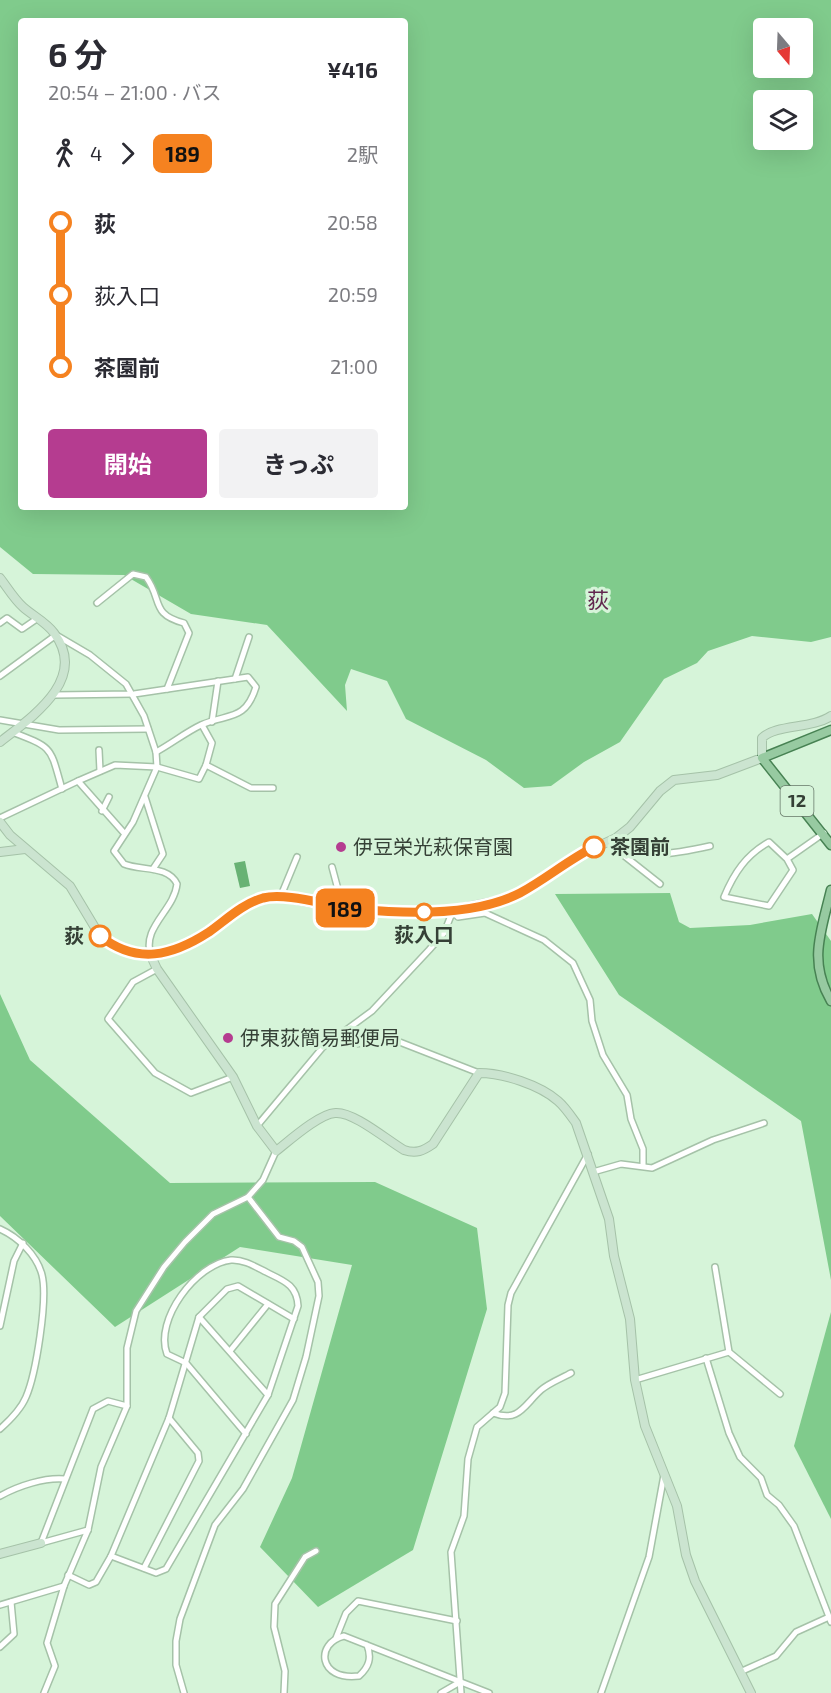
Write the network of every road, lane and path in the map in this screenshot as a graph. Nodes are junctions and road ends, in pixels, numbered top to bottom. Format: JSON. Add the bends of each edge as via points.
{"nodes":[{"id":1,"x":0,"y":578,"type":"edge"},
{"id":2,"x":98,"y":603,"type":"dead end"},
{"id":3,"x":0,"y":614,"type":"edge"},
{"id":4,"x":8,"y":618,"type":"junction"},
{"id":5,"x":38,"y":618,"type":"junction"},
{"id":6,"x":0,"y":623,"type":"edge"},
{"id":7,"x":56,"y":635,"type":"junction"},
{"id":8,"x":249,"y":637,"type":"dead end"},
{"id":9,"x":0,"y":676,"type":"edge"},
{"id":10,"x":235,"y":679,"type":"junction"},
{"id":11,"x":218,"y":681,"type":"junction"},
{"id":12,"x":167,"y":689,"type":"junction"},
{"id":13,"x":134,"y":694,"type":"junction"},
{"id":14,"x":54,"y":695,"type":"junction"},
{"id":15,"x":831,"y":716,"type":"edge"},
{"id":16,"x":0,"y":720,"type":"edge"},
{"id":17,"x":25,"y":722,"type":"junction"},
{"id":18,"x":212,"y":722,"type":"junction"},
{"id":19,"x":202,"y":725,"type":"junction"},
{"id":20,"x":148,"y":729,"type":"junction"},
{"id":21,"x":831,"y":730,"type":"edge"},
{"id":22,"x":12,"y":732,"type":"junction"},
{"id":23,"x":0,"y":742,"type":"edge"},
{"id":24,"x":99,"y":750,"type":"dead end"},
{"id":25,"x":156,"y":752,"type":"junction"},
{"id":26,"x":762,"y":758,"type":"junction"},
{"id":27,"x":206,"y":765,"type":"junction"},
{"id":28,"x":157,"y":767,"type":"junction"},
{"id":29,"x":100,"y":771,"type":"junction"},
{"id":30,"x":78,"y":781,"type":"junction"},
{"id":31,"x":273,"y":788,"type":"dead end"},
{"id":32,"x":62,"y":789,"type":"junction"},
{"id":33,"x":144,"y":796,"type":"junction"},
{"id":34,"x":109,"y":797,"type":"dead end"},
{"id":35,"x":102,"y":811,"type":"junction"},
{"id":36,"x":0,"y":820,"type":"edge"},
{"id":37,"x":824,"y":833,"type":"junction"},
{"id":38,"x":124,"y":834,"type":"junction"},
{"id":39,"x":607,"y":842,"type":"junction"},
{"id":40,"x":831,"y":845,"type":"edge"},
{"id":41,"x":710,"y":846,"type":"dead end"},
{"id":42,"x":615,"y":848,"type":"junction"},
{"id":43,"x":25,"y":849,"type":"junction"},
{"id":44,"x":0,"y":852,"type":"edge"},
{"id":45,"x":297,"y":857,"type":"dead end"},
{"id":46,"x":787,"y":859,"type":"junction"},
{"id":47,"x":332,"y":867,"type":"dead end"},
{"id":48,"x":153,"y":869,"type":"junction"},
{"id":49,"x":660,"y":884,"type":"dead end"},
{"id":50,"x":831,"y":890,"type":"edge"},
{"id":51,"x":280,"y":897,"type":"junction"},
{"id":52,"x":343,"y":908,"type":"junction"},
{"id":53,"x":452,"y":910,"type":"junction"},
{"id":54,"x":151,"y":956,"type":"junction"},
{"id":55,"x":157,"y":969,"type":"junction"},
{"id":56,"x":831,"y":1001,"type":"edge"},
{"id":57,"x":334,"y":1038,"type":"junction"},
{"id":58,"x":479,"y":1073,"type":"junction"},
{"id":59,"x":232,"y":1077,"type":"junction"},
{"id":60,"x":764,"y":1123,"type":"dead end"},
{"id":61,"x":257,"y":1126,"type":"junction"},
{"id":62,"x":276,"y":1151,"type":"junction"},
{"id":63,"x":588,"y":1154,"type":"junction"},
{"id":64,"x":643,"y":1166,"type":"junction"},
{"id":65,"x":593,"y":1172,"type":"junction"},
{"id":66,"x":248,"y":1197,"type":"junction"},
{"id":67,"x":0,"y":1229,"type":"edge"},
{"id":68,"x":23,"y":1243,"type":"junction"},
{"id":69,"x":715,"y":1267,"type":"dead end"},
{"id":70,"x":268,"y":1304,"type":"junction"},
{"id":71,"x":199,"y":1317,"type":"junction"},
{"id":72,"x":294,"y":1319,"type":"junction"},
{"id":73,"x":0,"y":1326,"type":"edge"},
{"id":74,"x":230,"y":1351,"type":"junction"},
{"id":75,"x":729,"y":1352,"type":"junction"},
{"id":76,"x":706,"y":1358,"type":"junction"},
{"id":77,"x":186,"y":1363,"type":"junction"},
{"id":78,"x":571,"y":1373,"type":"dead end"},
{"id":79,"x":635,"y":1380,"type":"junction"},
{"id":80,"x":780,"y":1394,"type":"dead end"},
{"id":81,"x":268,"y":1395,"type":"junction"},
{"id":82,"x":127,"y":1406,"type":"junction"},
{"id":83,"x":493,"y":1413,"type":"junction"},
{"id":84,"x":168,"y":1418,"type":"junction"},
{"id":85,"x":0,"y":1429,"type":"edge"},
{"id":86,"x":246,"y":1434,"type":"junction"},
{"id":87,"x":664,"y":1475,"type":"junction"},
{"id":88,"x":65,"y":1479,"type":"junction"},
{"id":89,"x":0,"y":1496,"type":"edge"},
{"id":90,"x":88,"y":1530,"type":"junction"},
{"id":91,"x":41,"y":1543,"type":"junction"},
{"id":92,"x":316,"y":1551,"type":"dead end"},
{"id":93,"x":0,"y":1554,"type":"edge"},
{"id":94,"x":111,"y":1556,"type":"junction"},
{"id":95,"x":144,"y":1568,"type":"junction"},
{"id":96,"x":69,"y":1575,"type":"junction"},
{"id":97,"x":64,"y":1586,"type":"junction"},
{"id":98,"x":11,"y":1602,"type":"junction"},
{"id":99,"x":0,"y":1605,"type":"edge"},
{"id":100,"x":830,"y":1619,"type":"edge"},
{"id":101,"x":457,"y":1621,"type":"junction"},
{"id":102,"x":336,"y":1638,"type":"junction"},
{"id":103,"x":367,"y":1645,"type":"junction"},
{"id":104,"x":0,"y":1647,"type":"edge"},
{"id":105,"x":740,"y":1672,"type":"junction"},
{"id":106,"x":460,"y":1682,"type":"junction"},
{"id":107,"x":44,"y":1693,"type":"edge"},
{"id":108,"x":184,"y":1693,"type":"edge"},
{"id":109,"x":284,"y":1693,"type":"edge"},
{"id":110,"x":441,"y":1693,"type":"edge"},
{"id":111,"x":461,"y":1693,"type":"edge"},
{"id":112,"x":489,"y":1693,"type":"edge"},
{"id":113,"x":601,"y":1693,"type":"edge"},
{"id":114,"x":751,"y":1693,"type":"edge"}],
"edges":[{"from":1,"to":5,"type":"street","via":[[20,604]]},
{"from":2,"to":12,"type":"street","via":[[133,574],[146,577],[160,612],[168,619],[184,623],[189,633]]},
{"from":3,"to":4,"type":"street"},
{"from":4,"to":5,"type":"street","via":[[22,629]]},
{"from":4,"to":6,"type":"street"},
{"from":5,"to":7,"type":"street"},
{"from":7,"to":9,"type":"street"},
{"from":7,"to":13,"type":"street","via":[[107,668]]},
{"from":7,"to":14,"type":"street","via":[[65,661]]},
{"from":8,"to":10,"type":"street"},
{"from":10,"to":11,"type":"street"},
{"from":10,"to":18,"type":"street","via":[[248,677],[256,687],[252,698],[238,715]]},
{"from":11,"to":12,"type":"street"},
{"from":11,"to":18,"type":"street"},
{"from":12,"to":13,"type":"street"},
{"from":13,"to":14,"type":"street"},
{"from":13,"to":20,"type":"street"},
{"from":14,"to":17,"type":"street"},
{"from":15,"to":26,"type":"street","via":[[798,728],[767,732],[762,738]]},
{"from":16,"to":17,"type":"street"},
{"from":17,"to":20,"type":"street","via":[[59,730]]},
{"from":17,"to":22,"type":"street"},
{"from":18,"to":19,"type":"street"},
{"from":19,"to":25,"type":"street"},
{"from":19,"to":27,"type":"street","via":[[212,743]]},
{"from":20,"to":25,"type":"street"},
{"from":21,"to":26,"type":"main road"},
{"from":22,"to":23,"type":"street"},
{"from":22,"to":32,"type":"street","via":[[51,750]]},
{"from":24,"to":29,"type":"street"},
{"from":25,"to":28,"type":"street"},
{"from":26,"to":37,"type":"main road","number":"12"},
{"from":26,"to":39,"type":"street","via":[[717,775],[674,780],[630,827]]},
{"from":27,"to":28,"type":"street","via":[[199,779]]},
{"from":27,"to":31,"type":"street","via":[[251,788]]},
{"from":28,"to":29,"type":"street","via":[[114,765]]},
{"from":28,"to":33,"type":"street"},
{"from":29,"to":30,"type":"street"},
{"from":30,"to":32,"type":"street"},
{"from":30,"to":35,"type":"street"},
{"from":32,"to":36,"type":"street"},
{"from":33,"to":38,"type":"street"},
{"from":33,"to":48,"type":"street","via":[[163,854]]},
{"from":34,"to":35,"type":"street"},
{"from":35,"to":38,"type":"street"},
{"from":36,"to":43,"type":"street"},
{"from":37,"to":40,"type":"main road","number":"12"},
{"from":37,"to":46,"type":"street"},
{"from":38,"to":48,"type":"street","via":[[114,847],[119,860],[132,867]]},
{"from":39,"to":42,"type":"street"},
{"from":39,"to":53,"type":"street","via":[[507,899]]},
{"from":41,"to":42,"type":"street","via":[[648,854]]},
{"from":42,"to":49,"type":"street"},
{"from":43,"to":44,"type":"street"},
{"from":43,"to":54,"type":"street","via":[[70,886],[100,936],[127,951]]},
{"from":45,"to":51,"type":"street"},
{"from":46,"to":46,"type":"street","via":[[794,870],[769,906],[724,897],[752,851],[768,842]]},
{"from":47,"to":52,"type":"street"},
{"from":48,"to":54,"type":"street","via":[[172,876],[177,884],[173,900],[151,932]]},
{"from":50,"to":56,"type":"main road","via":[[817,946],[817,963]]},
{"from":51,"to":52,"type":"street"},
{"from":51,"to":54,"type":"street","via":[[263,898],[243,907],[181,947]]},
{"from":52,"to":53,"type":"street"},
{"from":53,"to":57,"type":"street","via":[[453,918],[444,933],[421,959],[372,1011]]},
{"from":53,"to":64,"type":"street","via":[[458,917],[485,913],[524,929],[560,950],[573,963],[590,999],[592,1021],[603,1055],[627,1095],[643,1149]]},
{"from":54,"to":55,"type":"street"},
{"from":55,"to":59,"type":"street"},
{"from":55,"to":59,"type":"street","via":[[133,982],[108,1018],[155,1073],[191,1094]]},
{"from":57,"to":58,"type":"street","via":[[352,1044],[397,1041]]},
{"from":57,"to":61,"type":"street"},
{"from":58,"to":62,"type":"street","via":[[432,1144],[424,1150],[404,1150],[347,1114],[334,1113]]},
{"from":58,"to":63,"type":"street","via":[[532,1087],[559,1101],[576,1123]]},
{"from":59,"to":61,"type":"street"},
{"from":60,"to":64,"type":"street","via":[[713,1140],[652,1168]]},
{"from":61,"to":62,"type":"street"},
{"from":62,"to":66,"type":"street","via":[[262,1180]]},
{"from":63,"to":65,"type":"street"},
{"from":63,"to":83,"type":"street","via":[[511,1293],[505,1393]]},
{"from":64,"to":65,"type":"street","via":[[621,1164]]},
{"from":65,"to":79,"type":"street","via":[[609,1219],[630,1320]]},
{"from":66,"to":82,"type":"street","via":[[213,1214],[164,1267],[145,1294],[136,1311],[127,1348]]},
{"from":66,"to":108,"type":"street","via":[[279,1237],[302,1247],[318,1282],[319,1296],[293,1400],[243,1489],[215,1525],[180,1619],[176,1665]]},
{"from":67,"to":68,"type":"street"},
{"from":68,"to":73,"type":"street","via":[[14,1261]]},
{"from":68,"to":85,"type":"street","via":[[42,1273],[45,1293],[26,1398]]},
{"from":69,"to":75,"type":"street"},
{"from":70,"to":71,"type":"street","via":[[238,1286],[227,1289]]},
{"from":70,"to":72,"type":"street"},
{"from":70,"to":74,"type":"street"},
{"from":71,"to":74,"type":"street"},
{"from":71,"to":77,"type":"street"},
{"from":72,"to":77,"type":"street","via":[[298,1295],[292,1286],[244,1262],[219,1263],[185,1290],[171,1314],[163,1344],[167,1354]]},
{"from":72,"to":81,"type":"street"},
{"from":74,"to":81,"type":"street"},
{"from":75,"to":76,"type":"street"},
{"from":75,"to":80,"type":"street"},
{"from":76,"to":79,"type":"street"},
{"from":76,"to":100,"type":"street","via":[[740,1457],[761,1478],[767,1495],[794,1527]]},
{"from":77,"to":84,"type":"street"},
{"from":77,"to":86,"type":"street"},
{"from":78,"to":83,"type":"street","via":[[542,1389],[513,1416],[506,1418]]},
{"from":79,"to":87,"type":"street","via":[[645,1426]]},
{"from":81,"to":86,"type":"street"},
{"from":82,"to":88,"type":"street","via":[[108,1401],[93,1409]]},
{"from":82,"to":90,"type":"street","via":[[100,1467]]},
{"from":83,"to":101,"type":"street","via":[[477,1427],[468,1460],[464,1516],[451,1552]]},
{"from":84,"to":94,"type":"street"},
{"from":84,"to":95,"type":"street","via":[[198,1453],[199,1461]]},
{"from":86,"to":95,"type":"street","via":[[166,1569],[156,1573]]},
{"from":87,"to":105,"type":"street","via":[[677,1506],[694,1581]]},
{"from":87,"to":113,"type":"street","via":[[649,1557]]},
{"from":88,"to":89,"type":"street","via":[[56,1478]]},
{"from":88,"to":91,"type":"street"},
{"from":90,"to":91,"type":"street"},
{"from":90,"to":96,"type":"street"},
{"from":91,"to":93,"type":"street"},
{"from":92,"to":109,"type":"street","via":[[305,1557],[275,1604],[274,1627],[285,1671]]},
{"from":94,"to":95,"type":"street"},
{"from":94,"to":96,"type":"street","via":[[96,1582],[89,1585]]},
{"from":96,"to":97,"type":"street"},
{"from":97,"to":98,"type":"street"},
{"from":97,"to":107,"type":"street","via":[[47,1643],[55,1666]]},
{"from":98,"to":99,"type":"street"},
{"from":98,"to":104,"type":"street","via":[[15,1634]]},
{"from":100,"to":105,"type":"street","via":[[796,1632],[776,1656]]},
{"from":101,"to":102,"type":"street","via":[[358,1601],[346,1613]]},
{"from":101,"to":106,"type":"street"},
{"from":102,"to":103,"type":"street","via":[[344,1636]]},
{"from":102,"to":103,"type":"street","via":[[328,1645],[325,1656],[336,1676],[359,1676],[367,1669]]},
{"from":103,"to":106,"type":"street"},
{"from":105,"to":114,"type":"street"},
{"from":106,"to":110,"type":"street"},
{"from":106,"to":111,"type":"street"},
{"from":106,"to":112,"type":"street"}]}
